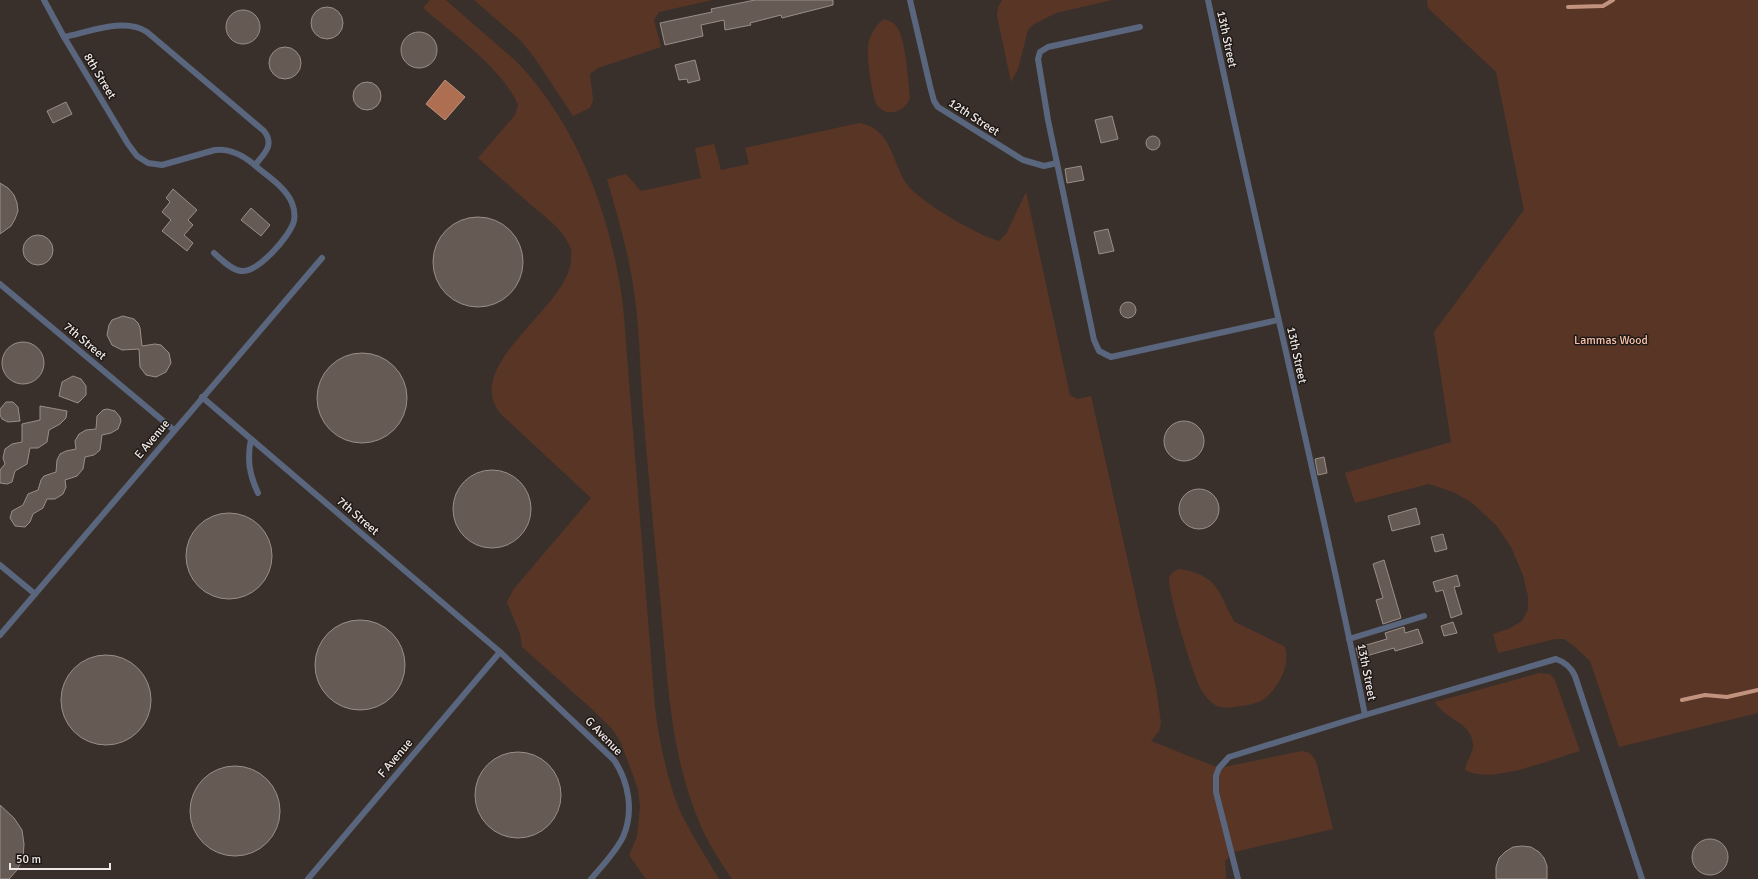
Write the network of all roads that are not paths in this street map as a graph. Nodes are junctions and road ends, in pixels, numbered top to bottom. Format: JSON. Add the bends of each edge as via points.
{"nodes":[{"id":1,"x":44,"y":0,"type":"edge"},
{"id":2,"x":910,"y":0,"type":"edge"},
{"id":3,"x":1208,"y":0,"type":"edge"},
{"id":4,"x":1140,"y":27,"type":"dead end"},
{"id":5,"x":64,"y":37,"type":"junction"},
{"id":6,"x":1057,"y":163,"type":"junction"},
{"id":7,"x":255,"y":165,"type":"junction"},
{"id":8,"x":214,"y":253,"type":"dead end"},
{"id":9,"x":322,"y":258,"type":"dead end"},
{"id":10,"x":0,"y":284,"type":"edge"},
{"id":11,"x":1278,"y":320,"type":"junction"},
{"id":12,"x":202,"y":397,"type":"junction"},
{"id":13,"x":174,"y":430,"type":"junction"},
{"id":14,"x":251,"y":439,"type":"junction"},
{"id":15,"x":258,"y":493,"type":"dead end"},
{"id":16,"x":0,"y":565,"type":"edge"},
{"id":17,"x":34,"y":594,"type":"junction"},
{"id":18,"x":1424,"y":616,"type":"dead end"},
{"id":19,"x":0,"y":635,"type":"edge"},
{"id":20,"x":1350,"y":639,"type":"junction"},
{"id":21,"x":500,"y":652,"type":"junction"},
{"id":22,"x":1365,"y":715,"type":"junction"},
{"id":23,"x":308,"y":879,"type":"edge"},
{"id":24,"x":591,"y":879,"type":"edge"},
{"id":25,"x":1238,"y":879,"type":"edge"},
{"id":26,"x":1642,"y":879,"type":"edge"}],
"edges":[{"from":1,"to":5,"type":"lane","name":"8th Street"},
{"from":2,"to":6,"type":"lane","name":"12th Street","via":[[930,86],[938,107],[1023,160],[1044,166]]},
{"from":3,"to":11,"type":"lane","name":"13th Street"},
{"from":4,"to":6,"type":"lane","via":[[1053,45],[1040,52],[1038,59]]},
{"from":5,"to":7,"type":"lane","name":"8th Street","via":[[128,144],[142,160],[148,164],[162,165],[221,149],[234,151]]},
{"from":5,"to":7,"type":"lane","via":[[123,25],[136,26],[147,32],[264,131],[269,146]]},
{"from":6,"to":11,"type":"lane","via":[[1094,340],[1099,352],[1111,357]]},
{"from":7,"to":8,"type":"lane","via":[[289,197],[294,214],[292,226],[264,260],[251,270],[234,269]]},
{"from":9,"to":12,"type":"lane","name":"E Avenue"},
{"from":10,"to":13,"type":"lane","name":"7th Street"},
{"from":11,"to":20,"type":"lane","name":"13th Street"},
{"from":12,"to":13,"type":"lane","name":"E Avenue"},
{"from":12,"to":14,"type":"lane","name":"7th Street"},
{"from":13,"to":17,"type":"lane","name":"E Avenue"},
{"from":14,"to":15,"type":"lane","via":[[248,463]]},
{"from":14,"to":21,"type":"lane","name":"7th Street"},
{"from":16,"to":17,"type":"lane"},
{"from":17,"to":19,"type":"lane","name":"E Avenue"},
{"from":18,"to":20,"type":"lane"},
{"from":20,"to":22,"type":"lane","name":"13th Street"},
{"from":21,"to":23,"type":"lane","name":"F Avenue"},
{"from":21,"to":24,"type":"lane","name":"G Avenue","via":[[608,753],[626,783],[629,812],[625,830],[617,847]]},
{"from":22,"to":25,"type":"lane","via":[[1229,757],[1222,762],[1216,776],[1216,792]]},
{"from":22,"to":26,"type":"lane","via":[[1548,660],[1562,661],[1575,676]]}]}
